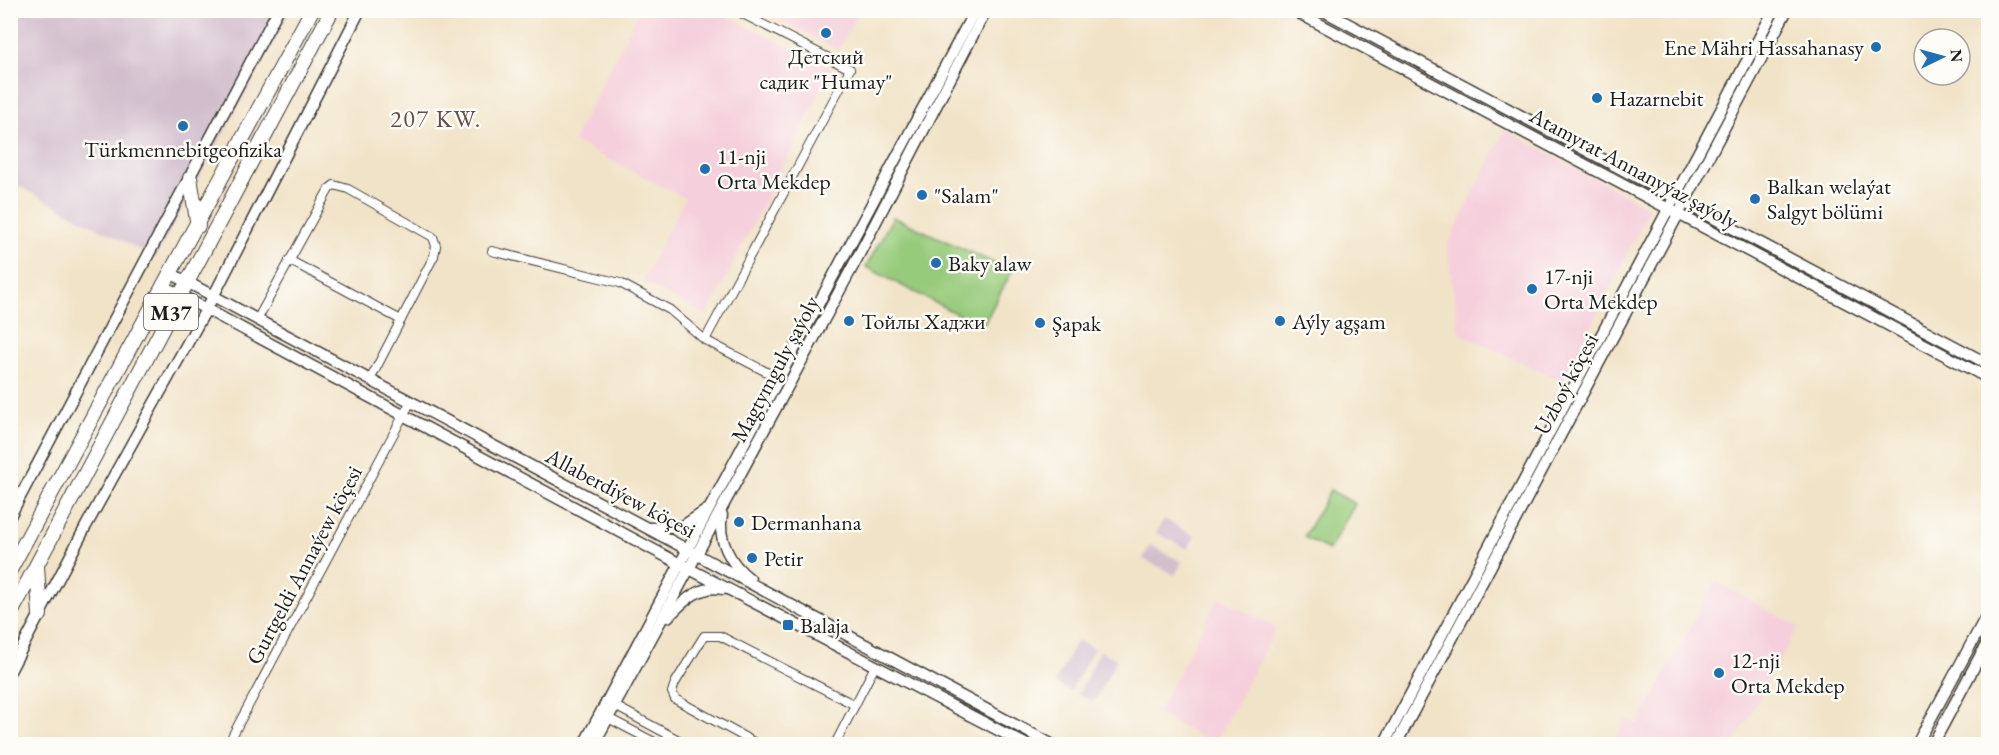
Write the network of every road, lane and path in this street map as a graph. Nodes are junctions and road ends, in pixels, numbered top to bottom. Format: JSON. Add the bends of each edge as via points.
{"nodes":[{"id":1,"x":278,"y":10,"type":"edge"},
{"id":2,"x":312,"y":10,"type":"edge"},
{"id":3,"x":332,"y":10,"type":"edge"},
{"id":4,"x":360,"y":10,"type":"edge"},
{"id":5,"x":735,"y":10,"type":"edge"},
{"id":6,"x":975,"y":10,"type":"edge"},
{"id":7,"x":986,"y":10,"type":"edge"},
{"id":8,"x":1293,"y":10,"type":"edge"},
{"id":9,"x":1322,"y":10,"type":"edge"},
{"id":10,"x":1774,"y":10,"type":"edge"},
{"id":11,"x":1787,"y":10,"type":"edge"},
{"id":12,"x":190,"y":178,"type":"junction"},
{"id":13,"x":1681,"y":201,"type":"junction"},
{"id":14,"x":1675,"y":212,"type":"junction"},
{"id":15,"x":198,"y":226,"type":"junction"},
{"id":16,"x":492,"y":251,"type":"dead end"},
{"id":17,"x":290,"y":260,"type":"junction"},
{"id":18,"x":169,"y":281,"type":"junction"},
{"id":19,"x":184,"y":289,"type":"junction"},
{"id":20,"x":213,"y":297,"type":"junction"},
{"id":21,"x":207,"y":308,"type":"junction"},
{"id":22,"x":256,"y":320,"type":"junction"},
{"id":23,"x":401,"y":320,"type":"junction"},
{"id":24,"x":705,"y":340,"type":"junction"},
{"id":25,"x":1989,"y":364,"type":"edge"},
{"id":26,"x":1989,"y":378,"type":"edge"},
{"id":27,"x":780,"y":379,"type":"junction"},
{"id":28,"x":370,"y":380,"type":"junction"},
{"id":29,"x":411,"y":401,"type":"junction"},
{"id":30,"x":404,"y":415,"type":"junction"},
{"id":31,"x":726,"y":498,"type":"junction"},
{"id":32,"x":712,"y":505,"type":"junction"},
{"id":33,"x":10,"y":516,"type":"edge"},
{"id":34,"x":644,"y":527,"type":"junction"},
{"id":35,"x":687,"y":551,"type":"junction"},
{"id":36,"x":698,"y":556,"type":"junction"},
{"id":37,"x":15,"y":557,"type":"edge"},
{"id":38,"x":37,"y":565,"type":"junction"},
{"id":39,"x":685,"y":567,"type":"junction"},
{"id":40,"x":10,"y":570,"type":"edge"},
{"id":41,"x":731,"y":590,"type":"junction"},
{"id":42,"x":775,"y":596,"type":"junction"},
{"id":43,"x":1989,"y":613,"type":"edge"},
{"id":44,"x":10,"y":615,"type":"edge"},
{"id":45,"x":40,"y":615,"type":"junction"},
{"id":46,"x":655,"y":634,"type":"junction"},
{"id":47,"x":1989,"y":641,"type":"edge"},
{"id":48,"x":875,"y":666,"type":"junction"},
{"id":49,"x":10,"y":671,"type":"edge"},
{"id":50,"x":855,"y":705,"type":"junction"},
{"id":51,"x":615,"y":706,"type":"junction"},
{"id":52,"x":608,"y":718,"type":"junction"},
{"id":53,"x":228,"y":744,"type":"edge"},
{"id":54,"x":584,"y":744,"type":"edge"},
{"id":55,"x":594,"y":744,"type":"edge"},
{"id":56,"x":658,"y":744,"type":"edge"},
{"id":57,"x":686,"y":744,"type":"edge"},
{"id":58,"x":757,"y":744,"type":"edge"},
{"id":59,"x":835,"y":744,"type":"edge"},
{"id":60,"x":1025,"y":744,"type":"edge"},
{"id":61,"x":1051,"y":744,"type":"edge"},
{"id":62,"x":1384,"y":744,"type":"edge"},
{"id":63,"x":1396,"y":744,"type":"edge"},
{"id":64,"x":1917,"y":744,"type":"edge"},
{"id":65,"x":1933,"y":744,"type":"edge"}],
"edges":[{"from":1,"to":12,"type":"street"},
{"from":2,"to":15,"type":"highway","name":"M37","number":"M37"},
{"from":3,"to":19,"type":"highway","name":"M37","number":"M37"},
{"from":4,"to":20,"type":"street"},
{"from":5,"to":24,"type":"street","via":[[850,69]]},
{"from":6,"to":27,"type":"street","name":"Magtymguly şaýoly"},
{"from":7,"to":31,"type":"street","name":"Magtymguly şaýoly","via":[[848,276]]},
{"from":8,"to":14,"type":"street","name":"Atamyrat Annanyýaz şaýoly"},
{"from":9,"to":13,"type":"street","name":"Atamyrat Annanyýaz şaýoly"},
{"from":10,"to":13,"type":"street","name":"Uzboý köçesi"},
{"from":11,"to":13,"type":"street","name":"Uzboý köçesi"},
{"from":12,"to":15,"type":"highway"},
{"from":12,"to":33,"type":"street"},
{"from":13,"to":14,"type":"street","name":"Uzboý köçesi"},
{"from":13,"to":25,"type":"street","name":"Atamyrat Annanyýaz şaýoly"},
{"from":14,"to":26,"type":"street","name":"Atamyrat Annanyýaz şaýoly"},
{"from":14,"to":62,"type":"street","name":"Uzboý köçesi","via":[[1481,559]]},
{"from":14,"to":63,"type":"street","name":"Uzboý köçesi"},
{"from":15,"to":18,"type":"highway","name":"M37","number":"M37"},
{"from":16,"to":24,"type":"street","via":[[620,283],[670,310]]},
{"from":17,"to":22,"type":"street"},
{"from":17,"to":23,"type":"street"},
{"from":17,"to":23,"type":"street","via":[[329,189],[334,185],[348,189],[433,237],[434,256]]},
{"from":18,"to":19,"type":"street","name":"Allaberdiýew köçesi"},
{"from":18,"to":37,"type":"highway","name":"M37","number":"M37"},
{"from":19,"to":20,"type":"street","name":"Allaberdiýew köçesi"},
{"from":19,"to":21,"type":"street","name":"Allaberdiýew köçesi"},
{"from":19,"to":38,"type":"highway","name":"M37","number":"M37"},
{"from":20,"to":21,"type":"street"},
{"from":20,"to":22,"type":"street","name":"Allaberdiýew köçesi"},
{"from":21,"to":30,"type":"street","name":"Allaberdiýew köçesi"},
{"from":21,"to":45,"type":"street"},
{"from":22,"to":28,"type":"street","name":"Allaberdiýew köçesi"},
{"from":23,"to":28,"type":"street"},
{"from":24,"to":27,"type":"street"},
{"from":27,"to":32,"type":"street","name":"Magtymguly şaýoly"},
{"from":28,"to":29,"type":"street","name":"Allaberdiýew köçesi"},
{"from":29,"to":30,"type":"street","name":"Gurtgeldi Annaýew köçesi"},
{"from":29,"to":34,"type":"street","name":"Allaberdiýew köçesi"},
{"from":30,"to":39,"type":"street","name":"Allaberdiýew köçesi"},
{"from":30,"to":53,"type":"street","name":"Gurtgeldi Annaýew köçesi"},
{"from":31,"to":36,"type":"street","name":"Magtymguly şaýoly"},
{"from":31,"to":42,"type":"street","via":[[719,530],[722,542],[746,577]]},
{"from":32,"to":34,"type":"street","via":[[683,526],[660,530]]},
{"from":32,"to":35,"type":"street","name":"Magtymguly şaýoly"},
{"from":34,"to":35,"type":"street","name":"Allaberdiýew köçesi"},
{"from":35,"to":36,"type":"street","name":"Allaberdiýew köçesi"},
{"from":35,"to":39,"type":"street","name":"Magtymguly şaýoly"},
{"from":36,"to":39,"type":"street","name":"Magtymguly şaýoly"},
{"from":36,"to":42,"type":"street","name":"Allaberdiýew köçesi"},
{"from":37,"to":40,"type":"highway","name":"M37","number":"M37"},
{"from":38,"to":44,"type":"highway","name":"M37","number":"M37"},
{"from":38,"to":45,"type":"highway"},
{"from":39,"to":41,"type":"street","name":"Allaberdiýew köçesi"},
{"from":39,"to":46,"type":"street","name":"Magtymguly şaýoly"},
{"from":39,"to":54,"type":"street","name":"Magtymguly şaýoly"},
{"from":41,"to":46,"type":"street","via":[[713,587],[691,596]]},
{"from":41,"to":48,"type":"street","name":"Allaberdiýew köçesi"},
{"from":42,"to":61,"type":"street","name":"Allaberdiýew köçesi"},
{"from":43,"to":64,"type":"street"},
{"from":45,"to":49,"type":"street"},
{"from":46,"to":51,"type":"street","name":"Magtymguly şaýoly"},
{"from":47,"to":65,"type":"street"},
{"from":48,"to":50,"type":"street"},
{"from":48,"to":60,"type":"street","name":"Allaberdiýew köçesi"},
{"from":50,"to":58,"type":"street","via":[[720,636],[704,636],[675,683],[675,699]]},
{"from":50,"to":59,"type":"street"},
{"from":51,"to":52,"type":"street","name":"Magtymguly şaýoly"},
{"from":51,"to":57,"type":"street"},
{"from":52,"to":55,"type":"street","name":"Magtymguly şaýoly"},
{"from":52,"to":56,"type":"street"}]}
